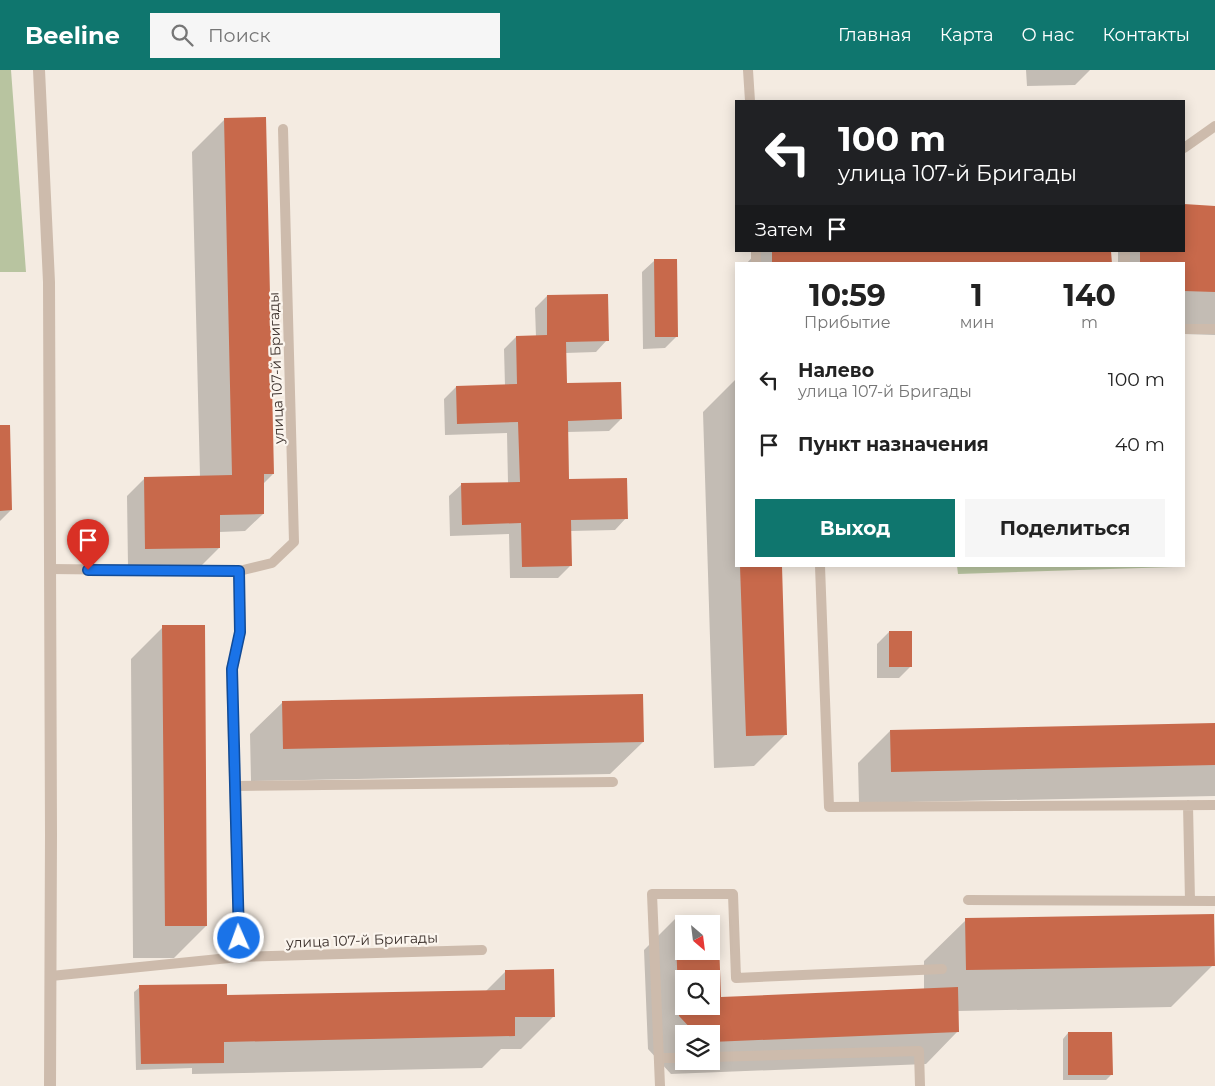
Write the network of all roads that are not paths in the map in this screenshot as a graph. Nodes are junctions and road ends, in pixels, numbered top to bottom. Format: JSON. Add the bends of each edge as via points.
{"nodes":[{"id":1,"x":39,"y":70,"type":"edge"},
{"id":2,"x":748,"y":70,"type":"edge"},
{"id":3,"x":750,"y":100,"type":"edge"},
{"id":4,"x":1215,"y":126,"type":"edge"},
{"id":5,"x":283,"y":129,"type":"dead end"},
{"id":6,"x":1185,"y":147,"type":"edge"},
{"id":7,"x":1185,"y":329,"type":"edge"},
{"id":8,"x":1215,"y":329,"type":"edge"},
{"id":9,"x":820,"y":567,"type":"edge"},
{"id":10,"x":50,"y":569,"type":"junction"},
{"id":11,"x":239,"y":571,"type":"junction"},
{"id":12,"x":613,"y":782,"type":"dead end"},
{"id":13,"x":235,"y":786,"type":"junction"},
{"id":14,"x":1188,"y":805,"type":"junction"},
{"id":15,"x":1215,"y":805,"type":"edge"},
{"id":16,"x":968,"y":900,"type":"dead end"},
{"id":17,"x":1190,"y":901,"type":"junction"},
{"id":18,"x":1215,"y":901,"type":"edge"},
{"id":19,"x":482,"y":950,"type":"dead end"},
{"id":20,"x":240,"y":957,"type":"junction"},
{"id":21,"x":942,"y":969,"type":"dead end"},
{"id":22,"x":51,"y":976,"type":"junction"},
{"id":23,"x":720,"y":1057,"type":"edge"},
{"id":24,"x":659,"y":1058,"type":"junction"},
{"id":25,"x":675,"y":1058,"type":"edge"},
{"id":26,"x":50,"y":1086,"type":"edge"},
{"id":27,"x":660,"y":1086,"type":"edge"},
{"id":28,"x":920,"y":1086,"type":"edge"}],
"edges":[{"from":1,"to":10,"type":"street","via":[[49,282]]},
{"from":2,"to":3,"type":"lane"},
{"from":4,"to":6,"type":"lane"},
{"from":5,"to":11,"type":"lane","name":"улица 107-й Бригады","via":[[294,542],[272,563]]},
{"from":7,"to":8,"type":"lane"},
{"from":9,"to":14,"type":"lane","via":[[829,806]]},
{"from":10,"to":11,"type":"lane","name":"улица 107-й Бригады"},
{"from":10,"to":22,"type":"street"},
{"from":11,"to":13,"type":"lane","via":[[240,632],[232,669]]},
{"from":12,"to":13,"type":"lane"},
{"from":13,"to":20,"type":"lane"},
{"from":14,"to":15,"type":"lane"},
{"from":14,"to":17,"type":"lane"},
{"from":16,"to":17,"type":"lane"},
{"from":17,"to":18,"type":"lane"},
{"from":19,"to":20,"type":"lane","name":"улица 107-й Бригады"},
{"from":20,"to":22,"type":"lane","name":"улица 107-й Бригады"},
{"from":21,"to":24,"type":"lane","via":[[736,978],[733,894],[652,894]]},
{"from":22,"to":26,"type":"street"},
{"from":23,"to":28,"type":"lane","via":[[919,1051]]},
{"from":24,"to":25,"type":"lane"},
{"from":24,"to":27,"type":"lane"}]}
